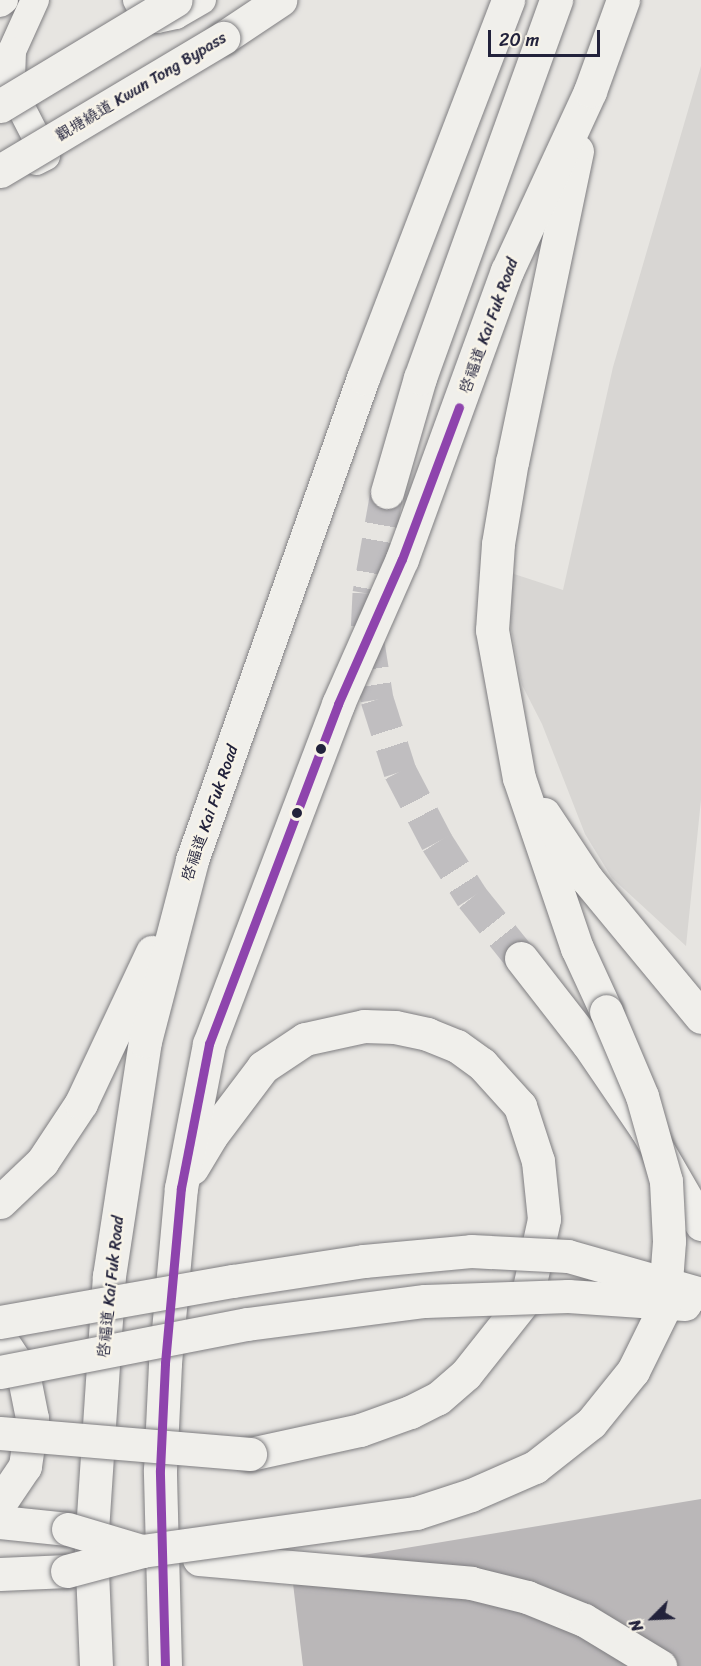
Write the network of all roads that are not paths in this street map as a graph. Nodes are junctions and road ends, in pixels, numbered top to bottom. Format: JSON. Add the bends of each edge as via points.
{"nodes":[{"id":1,"x":4,"y":0,"type":"edge"},
{"id":2,"x":35,"y":0,"type":"edge"},
{"id":3,"x":136,"y":0,"type":"edge"},
{"id":4,"x":176,"y":0,"type":"edge"},
{"id":5,"x":202,"y":0,"type":"edge"},
{"id":6,"x":280,"y":0,"type":"edge"},
{"id":7,"x":508,"y":0,"type":"edge"},
{"id":8,"x":556,"y":0,"type":"edge"},
{"id":9,"x":623,"y":0,"type":"edge"},
{"id":10,"x":0,"y":3,"type":"edge"},
{"id":11,"x":590,"y":91,"type":"junction"},
{"id":12,"x":4,"y":94,"type":"edge"},
{"id":13,"x":0,"y":171,"type":"edge"},
{"id":14,"x":0,"y":182,"type":"edge"},
{"id":15,"x":387,"y":492,"type":"tunnel mouth"},
{"id":16,"x":519,"y":778,"type":"junction"},
{"id":17,"x":192,"y":860,"type":"junction"},
{"id":18,"x":521,"y":958,"type":"tunnel mouth"},
{"id":19,"x":701,"y":1017,"type":"edge"},
{"id":20,"x":181,"y":1188,"type":"junction"},
{"id":21,"x":0,"y":1202,"type":"edge"},
{"id":22,"x":701,"y":1224,"type":"edge"},
{"id":23,"x":701,"y":1294,"type":"edge"},
{"id":24,"x":701,"y":1306,"type":"edge"},
{"id":25,"x":0,"y":1322,"type":"edge"},
{"id":26,"x":0,"y":1338,"type":"edge"},
{"id":27,"x":0,"y":1372,"type":"edge"},
{"id":28,"x":0,"y":1433,"type":"edge"},
{"id":29,"x":0,"y":1503,"type":"edge"},
{"id":30,"x":0,"y":1522,"type":"edge"},
{"id":31,"x":142,"y":1551,"type":"junction"},
{"id":32,"x":0,"y":1574,"type":"edge"},
{"id":33,"x":96,"y":1666,"type":"edge"},
{"id":34,"x":165,"y":1666,"type":"edge"},
{"id":35,"x":660,"y":1666,"type":"edge"}],
"edges":[{"from":1,"to":10,"type":"street"},
{"from":2,"to":12,"type":"street","via":[[12,51]]},
{"from":3,"to":5,"type":"street","via":[[144,14],[158,19],[176,15]]},
{"from":4,"to":12,"type":"main road","bridge":true},
{"from":6,"to":13,"type":"main road","name":"觀塘繞道 Kwun Tong Bypass","bridge":true},
{"from":7,"to":17,"type":"main road","name":"啓福道 Kai Fuk Road","via":[[363,378]]},
{"from":8,"to":15,"type":"main road","via":[[420,378]]},
{"from":9,"to":11,"type":"main road","name":"啓福道 Kai Fuk Road"},
{"from":11,"to":16,"type":"main road","via":[[498,544],[492,630]]},
{"from":11,"to":20,"type":"main road","name":"啓福道 Kai Fuk Road","via":[[507,271],[402,559],[338,704],[225,996],[209,1044]]},
{"from":12,"to":14,"type":"street","via":[[46,156]]},
{"from":16,"to":19,"type":"main road","via":[[587,879]]},
{"from":16,"to":31,"type":"main road","bridge":true,"via":[[577,948],[642,1096],[666,1181],[669,1241],[664,1308],[633,1371],[591,1423],[535,1467],[471,1495],[416,1513]]},
{"from":17,"to":21,"type":"main road","via":[[103,1063],[81,1103],[42,1162]]},
{"from":17,"to":33,"type":"main road","name":"啓福道 Kai Fuk Road","via":[[145,1041],[109,1276],[91,1546]]},
{"from":18,"to":22,"type":"main road","via":[[588,1044],[646,1129]]},
{"from":20,"to":28,"type":"main road","bridge":true,"via":[[211,1136],[263,1067],[290,1047],[334,1029],[395,1027],[457,1046],[503,1083],[520,1106],[532,1133],[544,1219],[526,1297],[487,1353],[438,1398],[410,1412],[360,1430],[250,1454]]},
{"from":20,"to":34,"type":"main road","name":"啓福道 Kai Fuk Road","via":[[160,1470]]},
{"from":23,"to":25,"type":"main road","bridge":true,"via":[[567,1256],[471,1251],[364,1261]]},
{"from":24,"to":27,"type":"main road","bridge":true,"via":[[568,1296],[425,1301],[247,1324]]},
{"from":26,"to":29,"type":"main road","via":[[23,1373],[32,1418],[25,1466]]},
{"from":30,"to":31,"type":"main road","bridge":true,"via":[[68,1529]]},
{"from":31,"to":32,"type":"main road","bridge":true,"via":[[67,1571]]},
{"from":31,"to":35,"type":"main road","bridge":true,"via":[[471,1583],[527,1597],[584,1620]]}]}
